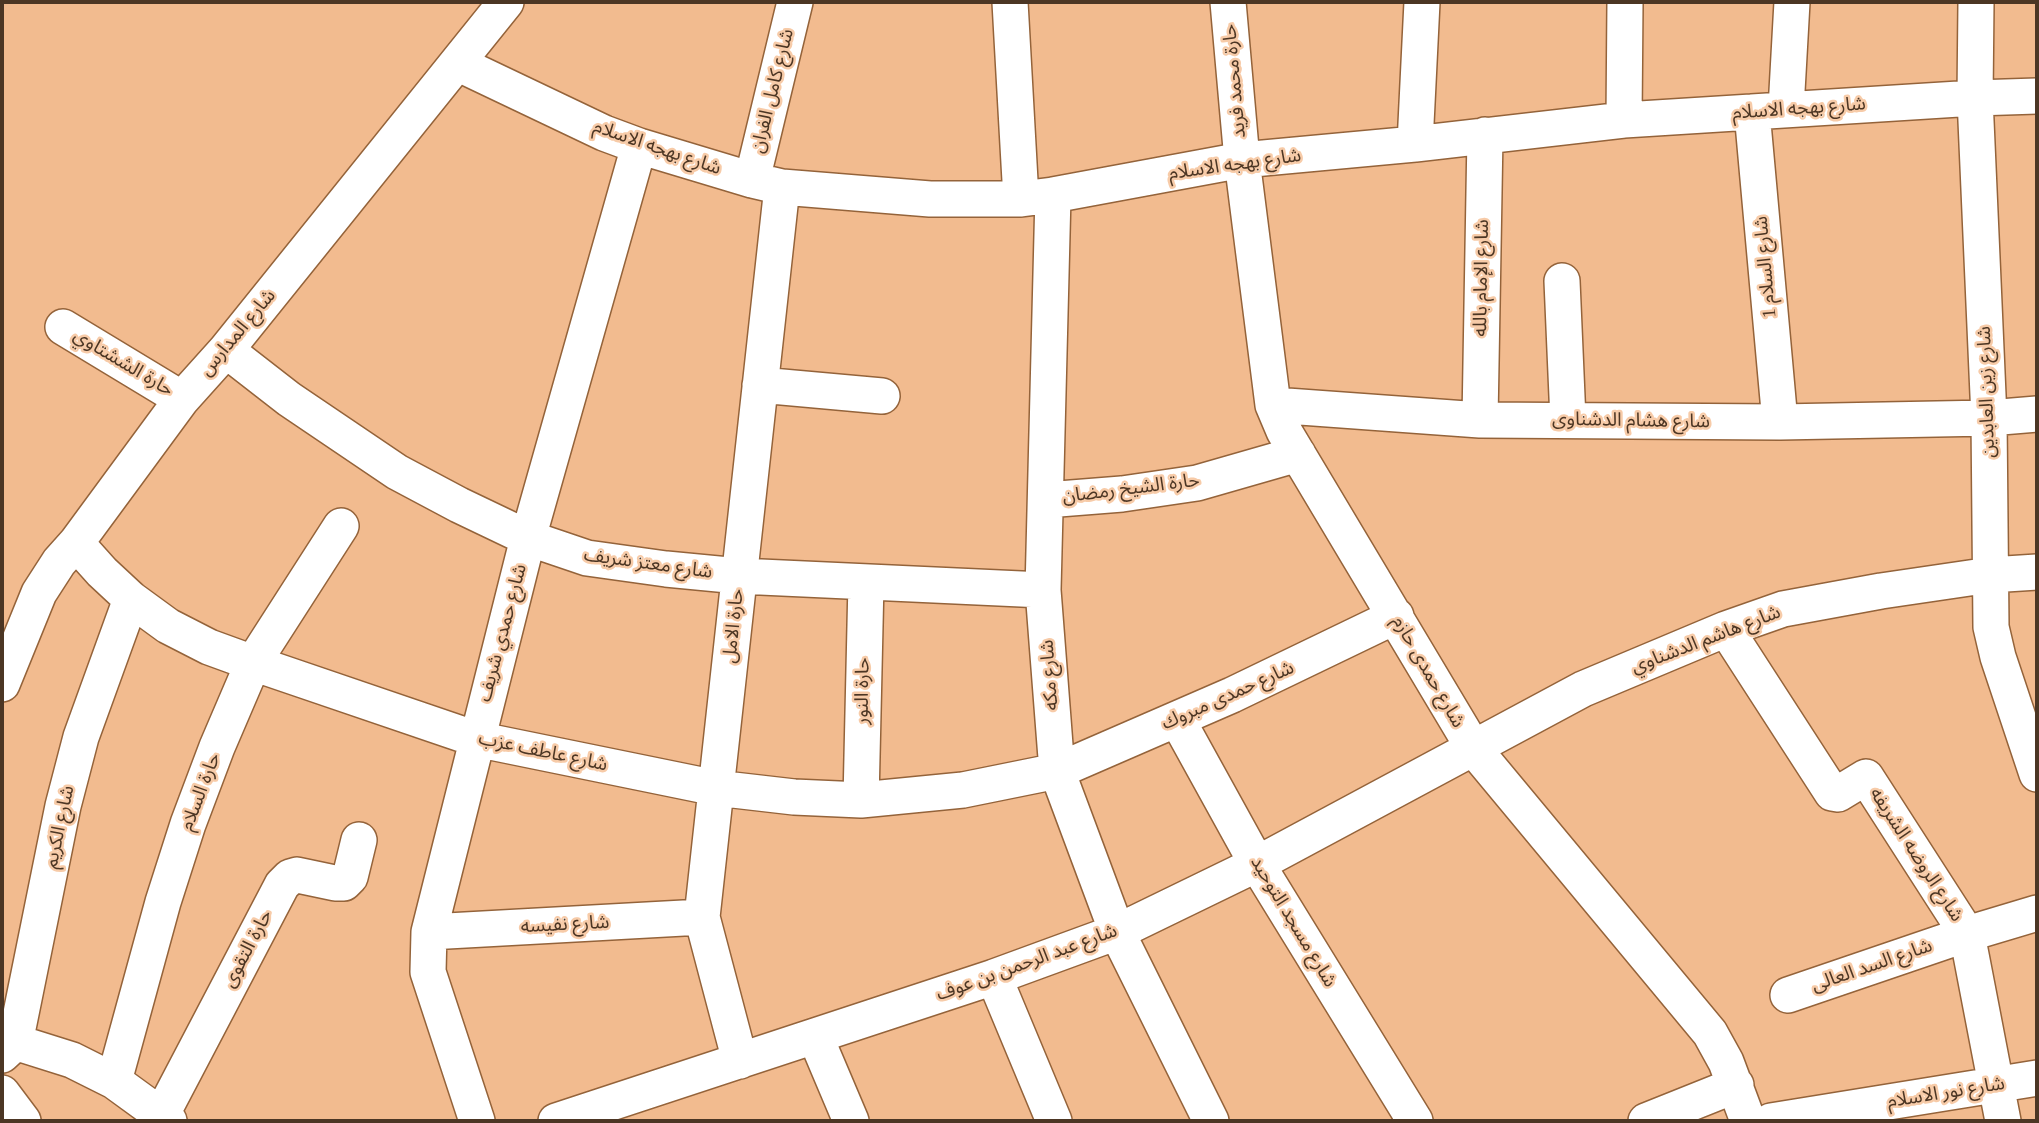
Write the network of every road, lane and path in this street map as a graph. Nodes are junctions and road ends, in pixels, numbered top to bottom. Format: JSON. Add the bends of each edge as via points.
{"nodes":[{"id":1,"x":506,"y":2,"type":"edge"},
{"id":2,"x":795,"y":2,"type":"edge"},
{"id":3,"x":1010,"y":2,"type":"edge"},
{"id":4,"x":1228,"y":2,"type":"edge"},
{"id":5,"x":1422,"y":2,"type":"edge"},
{"id":6,"x":1625,"y":2,"type":"edge"},
{"id":7,"x":1792,"y":2,"type":"edge"},
{"id":8,"x":1976,"y":2,"type":"edge"},
{"id":9,"x":457,"y":63,"type":"junction"},
{"id":10,"x":2037,"y":96,"type":"edge"},
{"id":11,"x":1975,"y":98,"type":"junction"},
{"id":12,"x":1769,"y":111,"type":"junction"},
{"id":13,"x":1624,"y":120,"type":"junction"},
{"id":14,"x":1485,"y":135,"type":"junction"},
{"id":15,"x":1415,"y":144,"type":"junction"},
{"id":16,"x":639,"y":146,"type":"junction"},
{"id":17,"x":1242,"y":160,"type":"junction"},
{"id":18,"x":767,"y":183,"type":"junction"},
{"id":19,"x":1037,"y":197,"type":"junction"},
{"id":20,"x":1562,"y":281,"type":"dead end"},
{"id":21,"x":64,"y":327,"type":"dead end"},
{"id":22,"x":226,"y":349,"type":"junction"},
{"id":23,"x":760,"y":385,"type":"junction"},
{"id":24,"x":882,"y":396,"type":"dead end"},
{"id":25,"x":182,"y":399,"type":"junction"},
{"id":26,"x":1273,"y":405,"type":"junction"},
{"id":27,"x":2037,"y":414,"type":"edge"},
{"id":28,"x":1989,"y":418,"type":"junction"},
{"id":29,"x":1480,"y":420,"type":"junction"},
{"id":30,"x":1569,"y":420,"type":"junction"},
{"id":31,"x":1780,"y":422,"type":"junction"},
{"id":32,"x":1298,"y":454,"type":"junction"},
{"id":33,"x":1046,"y":500,"type":"junction"},
{"id":34,"x":341,"y":526,"type":"dead end"},
{"id":35,"x":528,"y":537,"type":"junction"},
{"id":36,"x":76,"y":543,"type":"junction"},
{"id":37,"x":2037,"y":572,"type":"edge"},
{"id":38,"x":1990,"y":575,"type":"junction"},
{"id":39,"x":739,"y":576,"type":"junction"},
{"id":40,"x":866,"y":582,"type":"junction"},
{"id":41,"x":1043,"y":590,"type":"junction"},
{"id":42,"x":131,"y":599,"type":"junction"},
{"id":43,"x":1396,"y":616,"type":"junction"},
{"id":44,"x":1726,"y":629,"type":"junction"},
{"id":45,"x":253,"y":663,"type":"junction"},
{"id":46,"x":2,"y":684,"type":"edge"},
{"id":47,"x":1177,"y":719,"type":"junction"},
{"id":48,"x":475,"y":739,"type":"junction"},
{"id":49,"x":1474,"y":749,"type":"junction"},
{"id":50,"x":1057,"y":771,"type":"junction"},
{"id":51,"x":2037,"y":774,"type":"edge"},
{"id":52,"x":716,"y":788,"type":"junction"},
{"id":53,"x":861,"y":800,"type":"junction"},
{"id":54,"x":359,"y":840,"type":"dead end"},
{"id":55,"x":1257,"y":864,"type":"junction"},
{"id":56,"x":2037,"y":914,"type":"edge"},
{"id":57,"x":702,"y":917,"type":"junction"},
{"id":58,"x":429,"y":932,"type":"junction"},
{"id":59,"x":1117,"y":932,"type":"junction"},
{"id":60,"x":1967,"y":934,"type":"junction"},
{"id":61,"x":994,"y":977,"type":"junction"},
{"id":62,"x":1788,"y":995,"type":"dead end"},
{"id":63,"x":815,"y":1036,"type":"junction"},
{"id":64,"x":6,"y":1045,"type":"edge"},
{"id":65,"x":740,"y":1061,"type":"junction"},
{"id":66,"x":2037,"y":1078,"type":"edge"},
{"id":67,"x":114,"y":1081,"type":"junction"},
{"id":68,"x":1998,"y":1084,"type":"junction"},
{"id":69,"x":1736,"y":1085,"type":"junction"},
{"id":70,"x":2,"y":1093,"type":"edge"},
{"id":71,"x":166,"y":1118,"type":"edge"},
{"id":72,"x":23,"y":1121,"type":"edge"},
{"id":73,"x":477,"y":1121,"type":"edge"},
{"id":74,"x":556,"y":1121,"type":"edge"},
{"id":75,"x":851,"y":1121,"type":"edge"},
{"id":76,"x":1054,"y":1121,"type":"edge"},
{"id":77,"x":1211,"y":1121,"type":"edge"},
{"id":78,"x":1415,"y":1121,"type":"edge"},
{"id":79,"x":1646,"y":1121,"type":"edge"},
{"id":80,"x":1748,"y":1121,"type":"edge"},
{"id":81,"x":1771,"y":1121,"type":"edge"},
{"id":82,"x":2003,"y":1121,"type":"edge"}],
"edges":[{"from":1,"to":9,"type":"street","name":"شارع المدارس"},
{"from":2,"to":18,"type":"street","name":"شارع كامل الفران"},
{"from":3,"to":19,"type":"street","name":"شارع مكه"},
{"from":4,"to":17,"type":"street","name":"حارة محمد فريد"},
{"from":5,"to":15,"type":"street"},
{"from":6,"to":13,"type":"street"},
{"from":7,"to":12,"type":"street","name":"شارع السلام 1"},
{"from":8,"to":11,"type":"street","name":"شارع زين العابدين"},
{"from":9,"to":16,"type":"street","name":"شارع بهجه الاسلام"},
{"from":9,"to":22,"type":"street","name":"شارع المدارس"},
{"from":10,"to":11,"type":"street","name":"شارع بهجه الاسلام"},
{"from":11,"to":12,"type":"street","name":"شارع بهجه الاسلام"},
{"from":11,"to":28,"type":"street","name":"شارع زين العابدين"},
{"from":12,"to":13,"type":"street","name":"شارع بهجه الاسلام"},
{"from":12,"to":31,"type":"street","name":"شارع السلام 1"},
{"from":13,"to":14,"type":"street","name":"شارع بهجه الاسلام"},
{"from":14,"to":15,"type":"street","name":"شارع بهجه الاسلام"},
{"from":14,"to":29,"type":"street","name":"شارع الإمام بالله"},
{"from":15,"to":17,"type":"street","name":"شارع بهجه الاسلام"},
{"from":16,"to":18,"type":"street","name":"شارع بهجه الاسلام"},
{"from":16,"to":35,"type":"street","name":"شارع حمدي شريف"},
{"from":17,"to":19,"type":"street","name":"شارع بهجه الاسلام"},
{"from":17,"to":26,"type":"street","name":"شارع حمدى حازم"},
{"from":18,"to":19,"type":"street","name":"شارع بهجه الاسلام","via":[[930,199]]},
{"from":18,"to":23,"type":"street","name":"حارة الامل"},
{"from":19,"to":33,"type":"street","name":"شارع مكه"},
{"from":20,"to":30,"type":"street"},
{"from":21,"to":25,"type":"street","name":"حارة الششتاوي"},
{"from":22,"to":25,"type":"street","name":"شارع المدارس"},
{"from":22,"to":35,"type":"street","name":"شارع معتز شريف","via":[[289,399],[397,472]]},
{"from":23,"to":24,"type":"street"},
{"from":23,"to":39,"type":"street","name":"حارة الامل"},
{"from":25,"to":36,"type":"street","name":"شارع المدارس"},
{"from":26,"to":29,"type":"street","name":"شارع هشام الدشناوى"},
{"from":26,"to":32,"type":"street","name":"شارع حمدى حازم"},
{"from":27,"to":28,"type":"street","name":"شارع هشام الدشناوى"},
{"from":28,"to":31,"type":"street","name":"شارع هشام الدشناوى"},
{"from":28,"to":38,"type":"street","name":"شارع زين العابدين"},
{"from":29,"to":30,"type":"street","name":"شارع هشام الدشناوى"},
{"from":30,"to":31,"type":"street","name":"شارع هشام الدشناوى"},
{"from":32,"to":33,"type":"street","name":"حارة الشيخ رمضان","via":[[1197,483]]},
{"from":32,"to":43,"type":"street","name":"شارع حمدى حازم"},
{"from":33,"to":41,"type":"street","name":"شارع مكه"},
{"from":34,"to":45,"type":"street","name":"حارة السلام"},
{"from":35,"to":39,"type":"street","name":"شارع معتز شريف","via":[[587,558]]},
{"from":35,"to":48,"type":"street","name":"شارع حمدي شريف"},
{"from":36,"to":42,"type":"street","name":"شارع عاطف عزب"},
{"from":36,"to":46,"type":"street","name":"شارع المدارس","via":[[39,593]]},
{"from":37,"to":38,"type":"street","name":"شارع هاشم الدشناوي"},
{"from":38,"to":44,"type":"street","name":"شارع هاشم الدشناوي","via":[[1783,609]]},
{"from":38,"to":51,"type":"street","name":"شارع زين العابدين","via":[[1991,627],[1998,657]]},
{"from":39,"to":40,"type":"street","name":"شارع معتز شريف"},
{"from":39,"to":52,"type":"street","name":"حارة الامل"},
{"from":40,"to":41,"type":"street","name":"شارع معتز شريف"},
{"from":40,"to":53,"type":"street","name":"حارة النور"},
{"from":41,"to":50,"type":"street","name":"شارع مكه"},
{"from":42,"to":45,"type":"street","name":"شارع عاطف عزب","via":[[168,626]]},
{"from":42,"to":64,"type":"street","name":"شارع الكريم","via":[[81,737]]},
{"from":43,"to":47,"type":"street","name":"شارع حمدى مبروك"},
{"from":43,"to":49,"type":"street","name":"شارع حمدى حازم"},
{"from":44,"to":49,"type":"street","name":"شارع هاشم الدشناوي","via":[[1583,689]]},
{"from":44,"to":60,"type":"street","name":"شارع الروضه الشريفه","via":[[1832,793],[1866,777]]},
{"from":45,"to":48,"type":"street","name":"شارع عاطف عزب"},
{"from":45,"to":67,"type":"street","name":"حارة السلام","via":[[188,824]]},
{"from":47,"to":50,"type":"street","name":"شارع حمدى مبروك"},
{"from":47,"to":55,"type":"street","name":"شارع مسجد التوحيد"},
{"from":48,"to":52,"type":"street","name":"شارع عاطف عزب"},
{"from":48,"to":58,"type":"street","name":"شارع حمدي شريف"},
{"from":49,"to":55,"type":"street","name":"شارع عبد الرحمن بن عوف"},
{"from":49,"to":69,"type":"street","name":"شارع حمدى حازم","via":[[1710,1033]]},
{"from":50,"to":53,"type":"street","name":"شارع عاطف عزب","via":[[964,790]]},
{"from":50,"to":59,"type":"street","name":"شارع مكه"},
{"from":52,"to":53,"type":"street","name":"شارع عاطف عزب"},
{"from":52,"to":57,"type":"street","name":"حارة الامل"},
{"from":54,"to":71,"type":"street","name":"حارة التقوى","via":[[350,877],[344,883],[297,875],[282,886]]},
{"from":55,"to":59,"type":"street","name":"شارع عبد الرحمن بن عوف"},
{"from":55,"to":78,"type":"street","name":"شارع مسجد التوحيد"},
{"from":56,"to":60,"type":"street","name":"شارع السد العالى"},
{"from":57,"to":58,"type":"street","name":"شارع نفيسه"},
{"from":57,"to":65,"type":"street","name":"حارة الامل"},
{"from":58,"to":73,"type":"street","name":"شارع حمدي شريف","via":[[428,972]]},
{"from":59,"to":61,"type":"street","name":"شارع عبد الرحمن بن عوف"},
{"from":59,"to":77,"type":"street","name":"شارع مكه"},
{"from":60,"to":62,"type":"street","name":"شارع السد العالى"},
{"from":60,"to":68,"type":"street","name":"شارع الروضه الشريفه"},
{"from":61,"to":63,"type":"street","name":"شارع عبد الرحمن بن عوف"},
{"from":61,"to":76,"type":"street"},
{"from":63,"to":65,"type":"street","name":"شارع عبد الرحمن بن عوف"},
{"from":63,"to":75,"type":"street"},
{"from":64,"to":67,"type":"street","via":[[72,1060]]},
{"from":65,"to":74,"type":"street","name":"شارع عبد الرحمن بن عوف"},
{"from":66,"to":68,"type":"street","name":"شارع نور الاسلام"},
{"from":67,"to":71,"type":"street"},
{"from":68,"to":81,"type":"street","name":"شارع نور الاسلام"},
{"from":68,"to":82,"type":"street","name":"شارع الروضه الشريفه"},
{"from":69,"to":79,"type":"street"},
{"from":69,"to":80,"type":"street","name":"شارع حمدى حازم"},
{"from":70,"to":72,"type":"street"}]}
